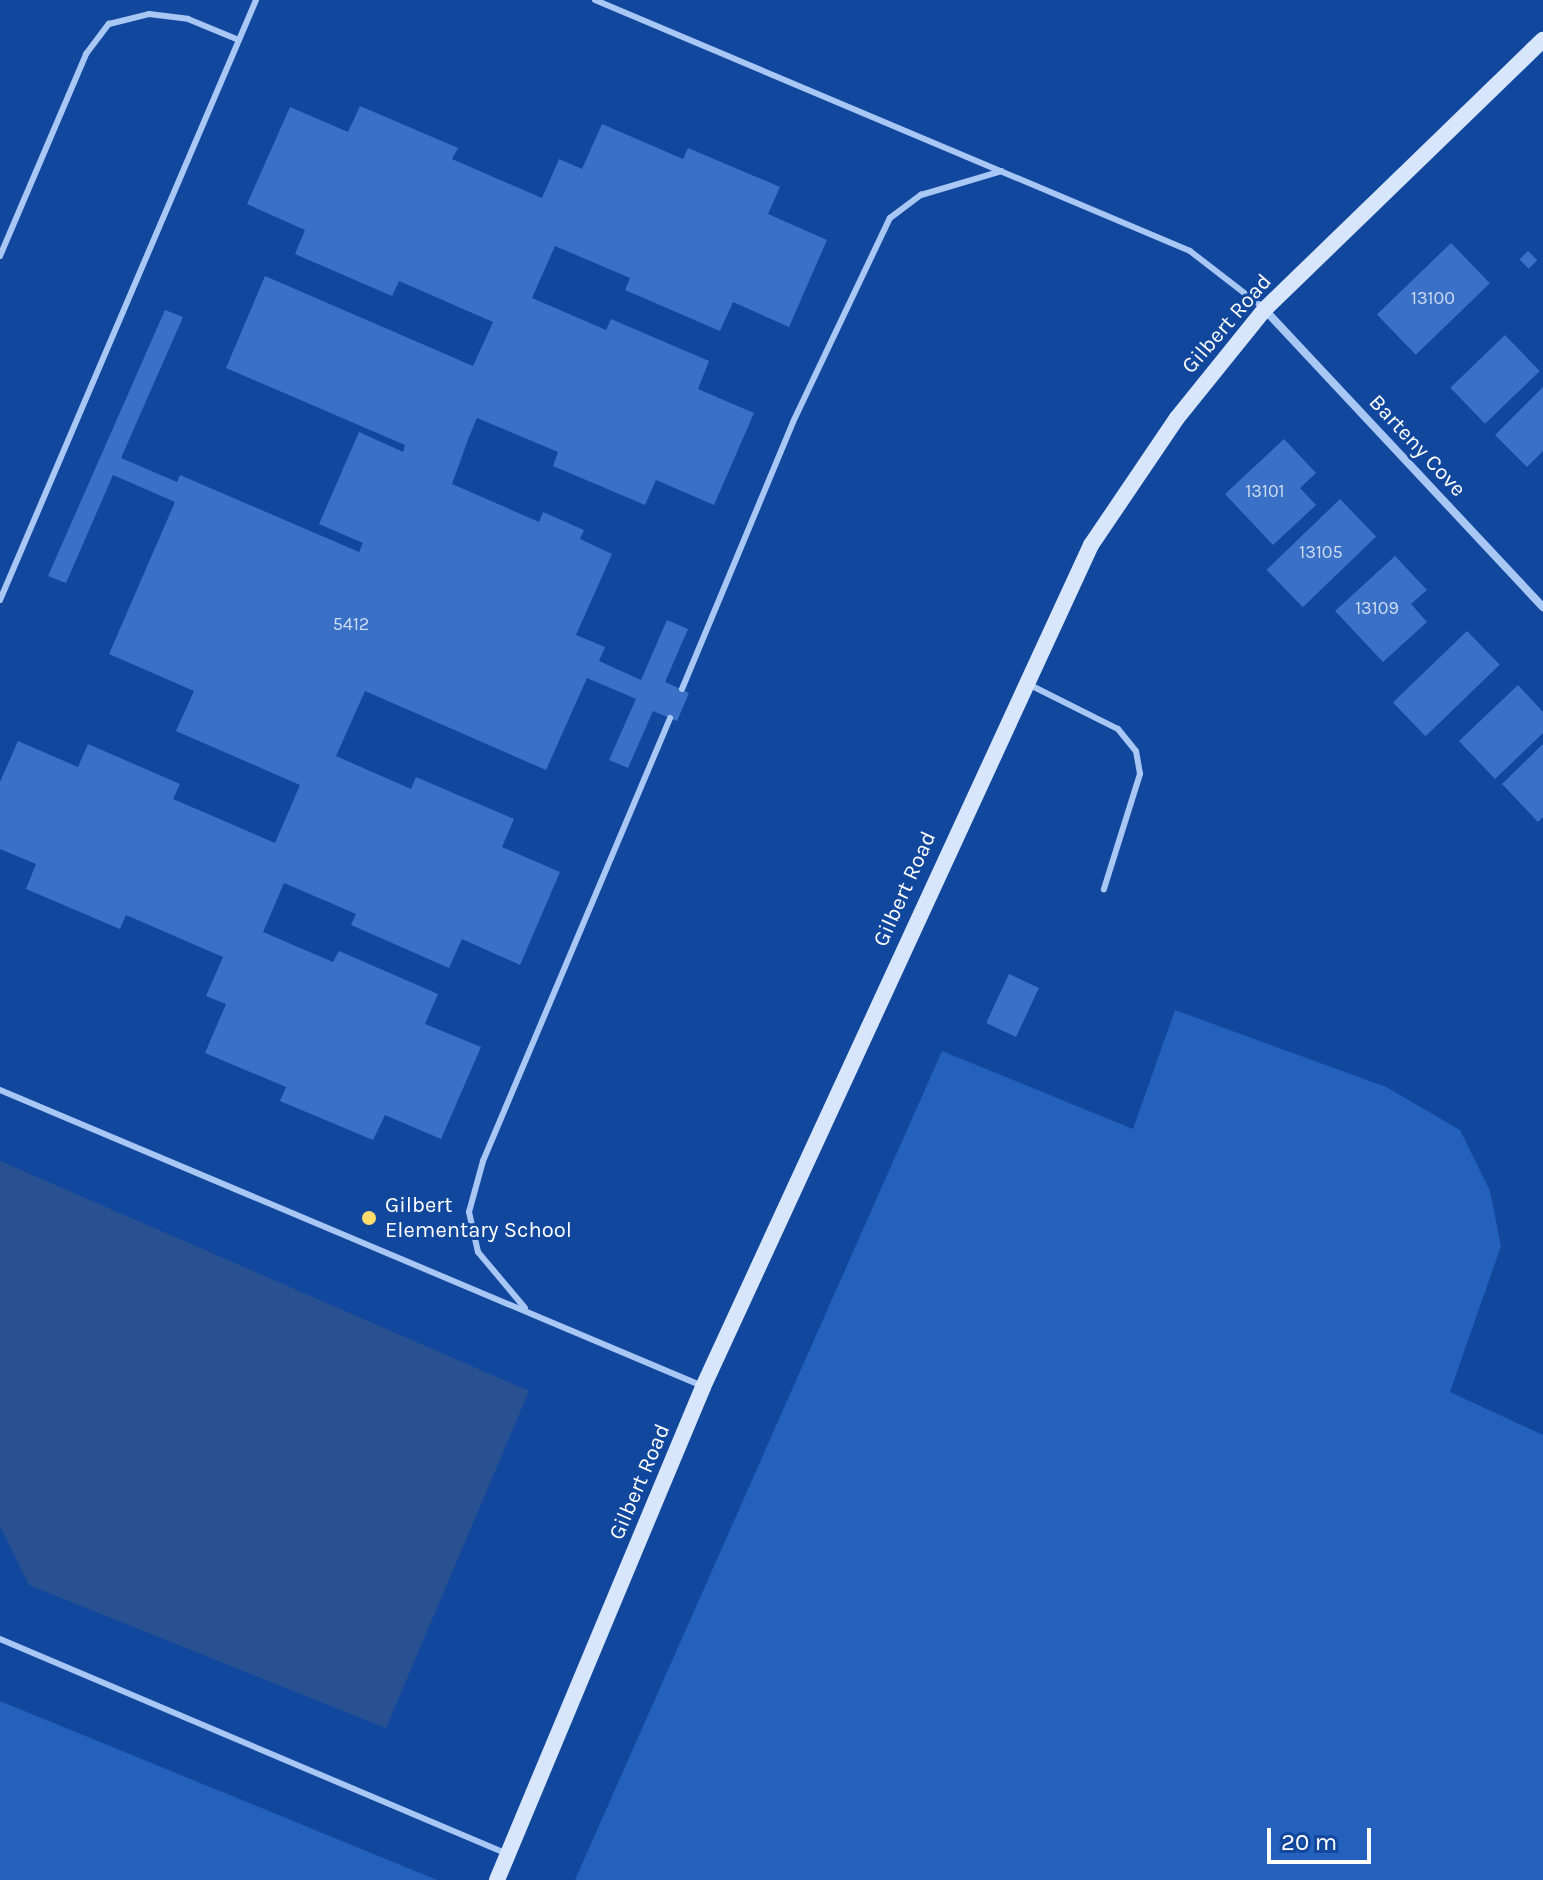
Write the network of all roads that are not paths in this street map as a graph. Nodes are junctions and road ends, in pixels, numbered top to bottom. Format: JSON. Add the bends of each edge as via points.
{"nodes":[{"id":1,"x":256,"y":0,"type":"edge"},
{"id":2,"x":595,"y":0,"type":"edge"},
{"id":3,"x":239,"y":40,"type":"junction"},
{"id":4,"x":1543,"y":40,"type":"edge"},
{"id":5,"x":1002,"y":171,"type":"junction"},
{"id":6,"x":0,"y":256,"type":"edge"},
{"id":7,"x":1265,"y":309,"type":"junction"},
{"id":8,"x":0,"y":600,"type":"edge"},
{"id":9,"x":1543,"y":607,"type":"edge"},
{"id":10,"x":1023,"y":681,"type":"junction"},
{"id":11,"x":682,"y":689,"type":"dead end"},
{"id":12,"x":670,"y":718,"type":"dead end"},
{"id":13,"x":1104,"y":889,"type":"dead end"},
{"id":14,"x":0,"y":1090,"type":"edge"},
{"id":15,"x":528,"y":1312,"type":"junction"},
{"id":16,"x":703,"y":1387,"type":"junction"},
{"id":17,"x":0,"y":1639,"type":"edge"},
{"id":18,"x":508,"y":1854,"type":"junction"},
{"id":19,"x":497,"y":1880,"type":"edge"}],
"edges":[{"from":1,"to":3,"type":"lane"},
{"from":2,"to":5,"type":"lane"},
{"from":3,"to":6,"type":"lane","via":[[162,15],[109,24],[86,54]]},
{"from":3,"to":8,"type":"lane"},
{"from":4,"to":7,"type":"street","name":"Gilbert Road"},
{"from":5,"to":7,"type":"lane","via":[[1190,251]]},
{"from":5,"to":11,"type":"lane","via":[[921,195],[890,218],[793,422]]},
{"from":7,"to":9,"type":"street","name":"Barteny Cove"},
{"from":7,"to":10,"type":"street","name":"Gilbert Road","via":[[1177,418],[1091,545]]},
{"from":10,"to":13,"type":"lane","via":[[1118,729],[1136,751],[1140,774]]},
{"from":10,"to":16,"type":"street","name":"Gilbert Road"},
{"from":12,"to":15,"type":"lane","via":[[483,1161],[469,1212],[478,1252]]},
{"from":14,"to":15,"type":"lane"},
{"from":15,"to":16,"type":"lane"},
{"from":16,"to":18,"type":"street","name":"Gilbert Road"},
{"from":17,"to":18,"type":"lane"},
{"from":18,"to":19,"type":"street","name":"Gilbert Road"}]}
